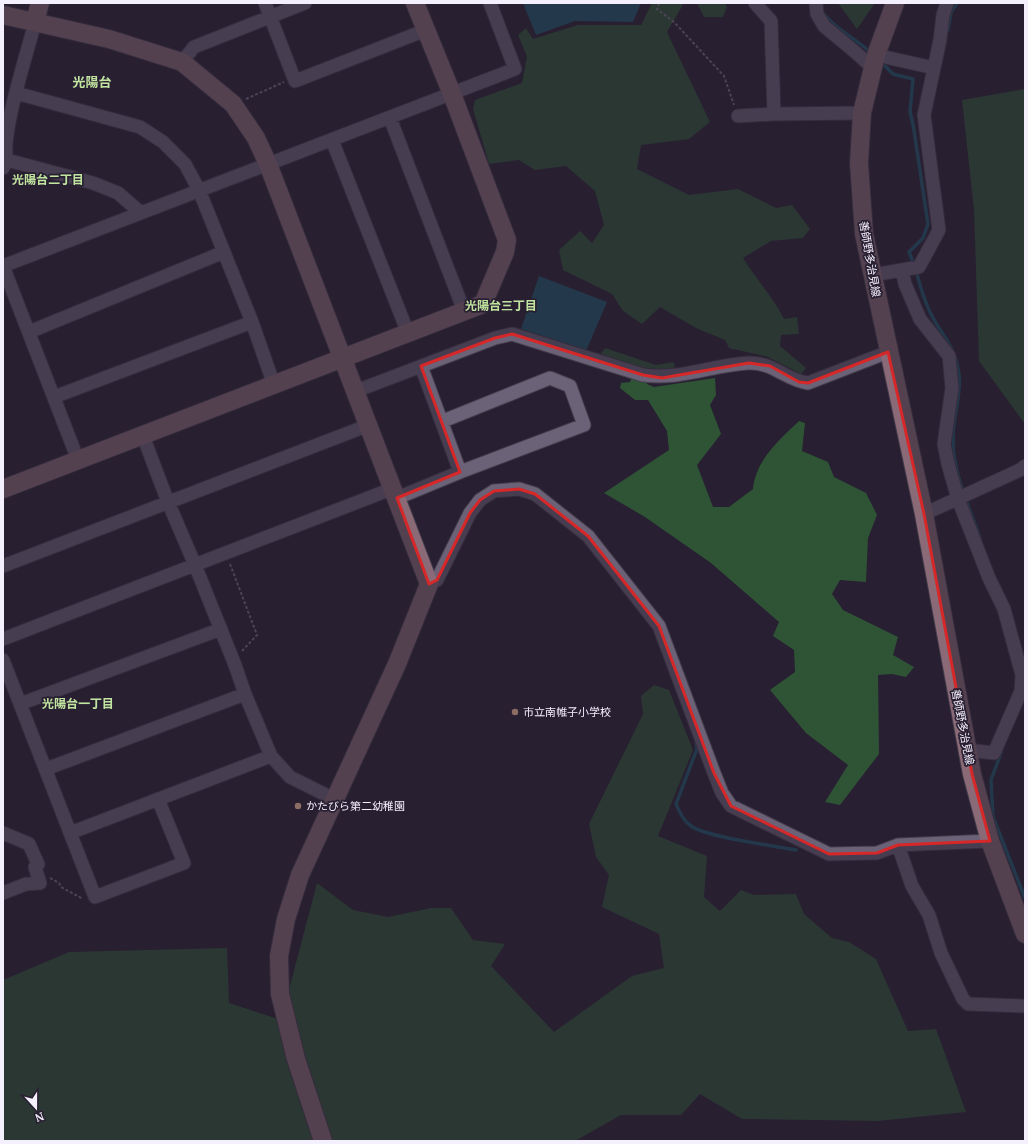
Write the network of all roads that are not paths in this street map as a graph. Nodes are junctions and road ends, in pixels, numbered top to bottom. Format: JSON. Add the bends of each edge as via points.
{"nodes":[{"id":1,"x":40,"y":3,"type":"edge"},
{"id":2,"x":265,"y":3,"type":"edge"},
{"id":3,"x":305,"y":3,"type":"edge"},
{"id":4,"x":415,"y":3,"type":"edge"},
{"id":5,"x":490,"y":3,"type":"edge"},
{"id":6,"x":754,"y":3,"type":"edge"},
{"id":7,"x":816,"y":3,"type":"edge"},
{"id":8,"x":895,"y":3,"type":"edge"},
{"id":9,"x":947,"y":3,"type":"edge"},
{"id":10,"x":3,"y":15,"type":"edge"},
{"id":11,"x":271,"y":17,"type":"junction"},
{"id":12,"x":35,"y":22,"type":"junction"},
{"id":13,"x":426,"y":30,"type":"junction"},
{"id":14,"x":878,"y":60,"type":"junction"},
{"id":15,"x":182,"y":62,"type":"junction"},
{"id":16,"x":934,"y":68,"type":"junction"},
{"id":17,"x":16,"y":93,"type":"junction"},
{"id":18,"x":452,"y":94,"type":"junction"},
{"id":19,"x":862,"y":112,"type":"junction"},
{"id":20,"x":774,"y":114,"type":"junction"},
{"id":21,"x":738,"y":116,"type":"road end"},
{"id":22,"x":390,"y":118,"type":"junction"},
{"id":23,"x":332,"y":140,"type":"junction"},
{"id":24,"x":5,"y":164,"type":"edge"},
{"id":25,"x":268,"y":164,"type":"junction"},
{"id":26,"x":199,"y":190,"type":"junction"},
{"id":27,"x":141,"y":213,"type":"junction"},
{"id":28,"x":224,"y":252,"type":"junction"},
{"id":29,"x":3,"y":266,"type":"edge"},
{"id":30,"x":909,"y":268,"type":"junction"},
{"id":31,"x":873,"y":276,"type":"junction"},
{"id":32,"x":464,"y":311,"type":"junction"},
{"id":33,"x":252,"y":322,"type":"junction"},
{"id":34,"x":29,"y":332,"type":"junction"},
{"id":35,"x":408,"y":333,"type":"junction"},
{"id":36,"x":888,"y":352,"type":"junction"},
{"id":37,"x":344,"y":359,"type":"junction"},
{"id":38,"x":421,"y":366,"type":"junction"},
{"id":39,"x":274,"y":385,"type":"junction"},
{"id":40,"x":356,"y":391,"type":"junction"},
{"id":41,"x":54,"y":397,"type":"junction"},
{"id":42,"x":443,"y":421,"type":"junction"},
{"id":43,"x":369,"y":425,"type":"junction"},
{"id":44,"x":143,"y":436,"type":"junction"},
{"id":45,"x":78,"y":460,"type":"junction"},
{"id":46,"x":1025,"y":466,"type":"edge"},
{"id":47,"x":460,"y":472,"type":"junction"},
{"id":48,"x":3,"y":488,"type":"edge"},
{"id":49,"x":396,"y":493,"type":"junction"},
{"id":50,"x":958,"y":499,"type":"junction"},
{"id":51,"x":168,"y":502,"type":"junction"},
{"id":52,"x":924,"y":514,"type":"junction"},
{"id":53,"x":195,"y":565,"type":"junction"},
{"id":54,"x":3,"y":566,"type":"edge"},
{"id":55,"x":429,"y":584,"type":"junction"},
{"id":56,"x":221,"y":629,"type":"junction"},
{"id":57,"x":3,"y":639,"type":"edge"},
{"id":58,"x":3,"y":660,"type":"edge"},
{"id":59,"x":1023,"y":691,"type":"edge"},
{"id":60,"x":245,"y":694,"type":"junction"},
{"id":61,"x":20,"y":704,"type":"junction"},
{"id":62,"x":967,"y":750,"type":"junction"},
{"id":63,"x":271,"y":756,"type":"junction"},
{"id":64,"x":46,"y":768,"type":"junction"},
{"id":65,"x":158,"y":799,"type":"junction"},
{"id":66,"x":336,"y":800,"type":"junction"},
{"id":67,"x":3,"y":833,"type":"edge"},
{"id":68,"x":70,"y":833,"type":"junction"},
{"id":69,"x":990,"y":841,"type":"junction"},
{"id":70,"x":898,"y":846,"type":"junction"},
{"id":71,"x":3,"y":893,"type":"edge"},
{"id":72,"x":1021,"y":910,"type":"edge"},
{"id":73,"x":1025,"y":934,"type":"edge"},
{"id":74,"x":1025,"y":1006,"type":"edge"},
{"id":75,"x":323,"y":1141,"type":"edge"}],
"edges":[{"from":1,"to":12,"type":"street"},
{"from":2,"to":11,"type":"street"},
{"from":3,"to":11,"type":"street"},
{"from":4,"to":13,"type":"street"},
{"from":5,"to":18,"type":"street","via":[[515,69]]},
{"from":6,"to":20,"type":"street","via":[[771,21]]},
{"from":7,"to":14,"type":"street","via":[[817,14],[824,26],[849,46]]},
{"from":8,"to":14,"type":"street","name":"善師野多治見線","via":[[888,18]]},
{"from":9,"to":16,"type":"street"},
{"from":10,"to":12,"type":"street"},
{"from":11,"to":13,"type":"street","via":[[295,81]]},
{"from":11,"to":15,"type":"street","via":[[194,47]]},
{"from":12,"to":15,"type":"street","via":[[109,39]]},
{"from":12,"to":17,"type":"street"},
{"from":13,"to":18,"type":"street"},
{"from":14,"to":16,"type":"street","via":[[912,62]]},
{"from":14,"to":19,"type":"street","name":"善師野多治見線"},
{"from":15,"to":25,"type":"street","via":[[233,104],[256,138]]},
{"from":16,"to":30,"type":"street","via":[[924,115],[939,230]]},
{"from":17,"to":24,"type":"street","via":[[6,138]]},
{"from":17,"to":26,"type":"street","via":[[140,127],[163,142],[185,164]]},
{"from":18,"to":22,"type":"street"},
{"from":18,"to":32,"type":"street","via":[[507,240],[505,252],[483,304]]},
{"from":19,"to":20,"type":"street"},
{"from":19,"to":31,"type":"street","name":"善師野多治見線","via":[[859,163],[864,234]]},
{"from":20,"to":21,"type":"street"},
{"from":22,"to":23,"type":"street"},
{"from":22,"to":32,"type":"street"},
{"from":23,"to":25,"type":"street"},
{"from":23,"to":35,"type":"street"},
{"from":24,"to":27,"type":"street","via":[[93,183],[118,193]]},
{"from":25,"to":26,"type":"street"},
{"from":25,"to":37,"type":"street"},
{"from":26,"to":27,"type":"street"},
{"from":26,"to":28,"type":"street"},
{"from":27,"to":29,"type":"street"},
{"from":28,"to":33,"type":"street"},
{"from":28,"to":34,"type":"street"},
{"from":29,"to":34,"type":"street"},
{"from":30,"to":31,"type":"street"},
{"from":30,"to":50,"type":"street","via":[[905,284],[920,319],[943,348],[951,363],[952,388],[944,444]]},
{"from":31,"to":36,"type":"street","name":"善師野多治見線"},
{"from":32,"to":35,"type":"street"},
{"from":33,"to":39,"type":"street"},
{"from":33,"to":41,"type":"street"},
{"from":34,"to":41,"type":"street"},
{"from":35,"to":37,"type":"street"},
{"from":36,"to":38,"type":"street","via":[[808,383],[796,380],[770,366],[749,363],[662,378],[643,376],[512,334],[494,338]]},
{"from":36,"to":52,"type":"street","name":"善師野多治見線"},
{"from":37,"to":39,"type":"street"},
{"from":37,"to":40,"type":"street"},
{"from":38,"to":40,"type":"street"},
{"from":38,"to":42,"type":"street"},
{"from":39,"to":44,"type":"street"},
{"from":40,"to":43,"type":"street"},
{"from":41,"to":45,"type":"street"},
{"from":42,"to":47,"type":"street"},
{"from":42,"to":47,"type":"street","via":[[550,378],[570,386],[584,425]]},
{"from":43,"to":49,"type":"street"},
{"from":43,"to":51,"type":"street"},
{"from":44,"to":45,"type":"street"},
{"from":44,"to":51,"type":"street"},
{"from":45,"to":48,"type":"street"},
{"from":46,"to":50,"type":"street"},
{"from":47,"to":49,"type":"street"},
{"from":49,"to":53,"type":"street"},
{"from":49,"to":55,"type":"street"},
{"from":50,"to":52,"type":"street"},
{"from":50,"to":59,"type":"street","via":[[1007,619],[1022,675]]},
{"from":51,"to":53,"type":"street"},
{"from":51,"to":54,"type":"street"},
{"from":52,"to":62,"type":"street","name":"善師野多治見線"},
{"from":53,"to":56,"type":"street"},
{"from":53,"to":57,"type":"street"},
{"from":55,"to":66,"type":"street","via":[[397,664]]},
{"from":55,"to":70,"type":"street","via":[[438,580],[470,513],[480,500],[494,491],[519,489],[535,494],[588,536],[659,626],[701,742],[722,793],[731,806],[829,854],[877,853]]},
{"from":56,"to":60,"type":"street"},
{"from":56,"to":61,"type":"street"},
{"from":58,"to":61,"type":"street"},
{"from":59,"to":62,"type":"street","via":[[994,753]]},
{"from":60,"to":63,"type":"street"},
{"from":60,"to":64,"type":"street"},
{"from":61,"to":64,"type":"street"},
{"from":62,"to":69,"type":"street","name":"善師野多治見線"},
{"from":63,"to":65,"type":"street"},
{"from":63,"to":66,"type":"street","via":[[290,777]]},
{"from":64,"to":68,"type":"street"},
{"from":65,"to":68,"type":"street"},
{"from":65,"to":68,"type":"street","via":[[184,863],[95,898]]},
{"from":66,"to":75,"type":"street","via":[[300,875],[286,919],[280,956],[280,994],[296,1059]]},
{"from":67,"to":71,"type":"street","via":[[29,844],[38,864],[35,867],[40,883],[26,884]]},
{"from":69,"to":70,"type":"street"},
{"from":69,"to":72,"type":"street","name":"善師野多治見線"},
{"from":70,"to":74,"type":"street","via":[[912,886],[929,915],[941,953],[964,999],[968,1004]]},
{"from":72,"to":73,"type":"street","name":"善師野多治見線"}]}
